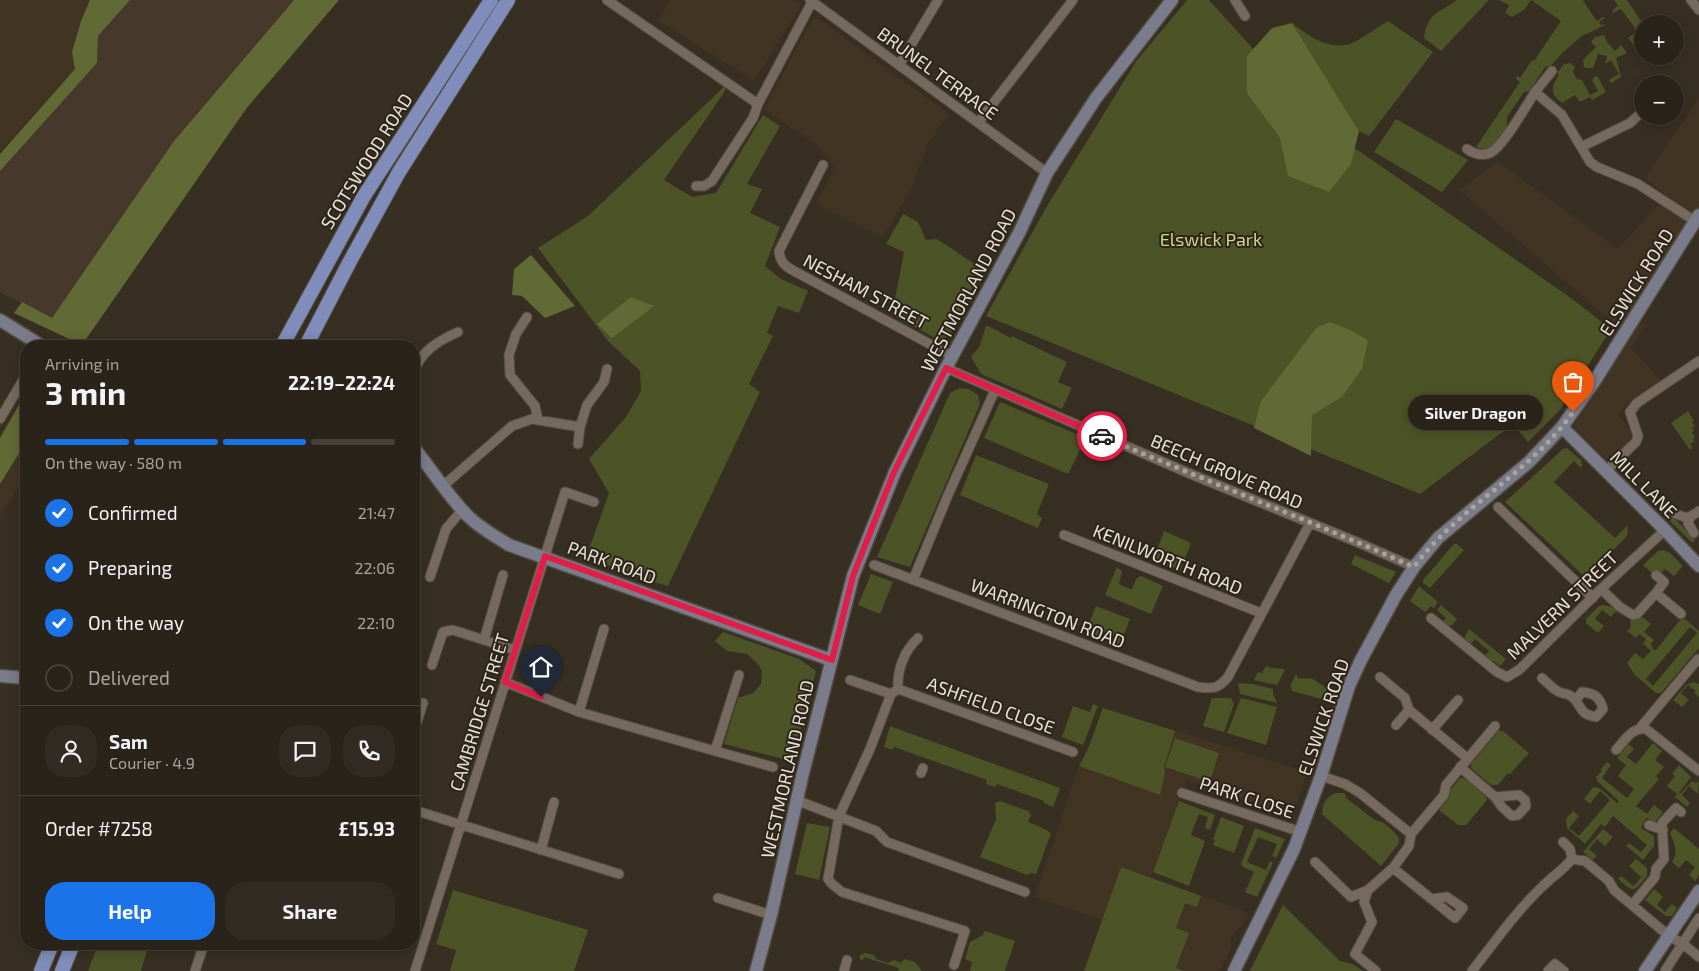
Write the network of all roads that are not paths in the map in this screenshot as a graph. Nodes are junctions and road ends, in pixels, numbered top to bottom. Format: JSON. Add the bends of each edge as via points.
{"nodes":[{"id":1,"x":491,"y":0,"type":"edge"},
{"id":2,"x":508,"y":0,"type":"edge"},
{"id":3,"x":607,"y":0,"type":"edge"},
{"id":4,"x":938,"y":0,"type":"edge"},
{"id":5,"x":1073,"y":0,"type":"edge"},
{"id":6,"x":1172,"y":0,"type":"edge"},
{"id":7,"x":1235,"y":0,"type":"edge"},
{"id":8,"x":1691,"y":0,"type":"edge"},
{"id":9,"x":811,"y":1,"type":"edge"},
{"id":10,"x":1699,"y":10,"type":"edge"},
{"id":11,"x":1245,"y":16,"type":"dead end"},
{"id":12,"x":899,"y":65,"type":"junction"},
{"id":13,"x":1552,"y":71,"type":"dead end"},
{"id":14,"x":1535,"y":92,"type":"junction"},
{"id":15,"x":758,"y":104,"type":"junction"},
{"id":16,"x":1634,"y":119,"type":"edge"},
{"id":17,"x":978,"y":122,"type":"junction"},
{"id":18,"x":1581,"y":147,"type":"junction"},
{"id":19,"x":1467,"y":149,"type":"dead end"},
{"id":20,"x":823,"y":164,"type":"dead end"},
{"id":21,"x":1047,"y":173,"type":"junction"},
{"id":22,"x":696,"y":186,"type":"dead end"},
{"id":23,"x":1697,"y":218,"type":"edge"},
{"id":24,"x":527,"y":317,"type":"dead end"},
{"id":25,"x":0,"y":320,"type":"edge"},
{"id":26,"x":458,"y":332,"type":"dead end"},
{"id":27,"x":32,"y":340,"type":"edge"},
{"id":28,"x":285,"y":340,"type":"edge"},
{"id":29,"x":309,"y":340,"type":"edge"},
{"id":30,"x":952,"y":356,"type":"junction"},
{"id":31,"x":420,"y":359,"type":"edge"},
{"id":32,"x":1699,"y":361,"type":"edge"},
{"id":33,"x":946,"y":368,"type":"junction"},
{"id":34,"x":607,"y":369,"type":"dead end"},
{"id":35,"x":20,"y":385,"type":"edge"},
{"id":36,"x":995,"y":390,"type":"junction"},
{"id":37,"x":0,"y":419,"type":"edge"},
{"id":38,"x":538,"y":420,"type":"junction"},
{"id":39,"x":580,"y":427,"type":"junction"},
{"id":40,"x":1562,"y":427,"type":"junction"},
{"id":41,"x":578,"y":444,"type":"dead end"},
{"id":42,"x":420,"y":456,"type":"edge"},
{"id":43,"x":1606,"y":471,"type":"junction"},
{"id":44,"x":443,"y":486,"type":"junction"},
{"id":45,"x":594,"y":502,"type":"dead end"},
{"id":46,"x":1498,"y":507,"type":"dead end"},
{"id":47,"x":462,"y":510,"type":"junction"},
{"id":48,"x":1699,"y":511,"type":"edge"},
{"id":49,"x":1674,"y":513,"type":"dead end"},
{"id":50,"x":1690,"y":518,"type":"junction"},
{"id":51,"x":1310,"y":523,"type":"junction"},
{"id":52,"x":1665,"y":530,"type":"junction"},
{"id":53,"x":1694,"y":533,"type":"dead end"},
{"id":54,"x":1064,"y":534,"type":"dead end"},
{"id":55,"x":545,"y":556,"type":"junction"},
{"id":56,"x":874,"y":565,"type":"dead end"},
{"id":57,"x":1699,"y":566,"type":"edge"},
{"id":58,"x":1414,"y":567,"type":"junction"},
{"id":59,"x":503,"y":575,"type":"dead end"},
{"id":60,"x":1656,"y":575,"type":"dead end"},
{"id":61,"x":430,"y":577,"type":"dead end"},
{"id":62,"x":913,"y":580,"type":"junction"},
{"id":63,"x":1601,"y":589,"type":"junction"},
{"id":64,"x":1656,"y":592,"type":"junction"},
{"id":65,"x":1593,"y":598,"type":"junction"},
{"id":66,"x":1261,"y":613,"type":"junction"},
{"id":67,"x":1681,"y":614,"type":"dead end"},
{"id":68,"x":1431,"y":618,"type":"dead end"},
{"id":69,"x":604,"y":629,"type":"dead end"},
{"id":70,"x":918,"y":638,"type":"dead end"},
{"id":71,"x":484,"y":640,"type":"junction"},
{"id":72,"x":515,"y":650,"type":"junction"},
{"id":73,"x":832,"y":660,"type":"junction"},
{"id":74,"x":1699,"y":661,"type":"edge"},
{"id":75,"x":432,"y":665,"type":"dead end"},
{"id":76,"x":739,"y":675,"type":"dead end"},
{"id":77,"x":0,"y":676,"type":"edge"},
{"id":78,"x":1380,"y":677,"type":"dead end"},
{"id":79,"x":20,"y":678,"type":"edge"},
{"id":80,"x":1542,"y":678,"type":"dead end"},
{"id":81,"x":850,"y":680,"type":"dead end"},
{"id":82,"x":505,"y":682,"type":"junction"},
{"id":83,"x":894,"y":692,"type":"junction"},
{"id":84,"x":1458,"y":700,"type":"dead end"},
{"id":85,"x":1576,"y":700,"type":"dead end"},
{"id":86,"x":423,"y":703,"type":"dead end"},
{"id":87,"x":1409,"y":710,"type":"junction"},
{"id":88,"x":420,"y":712,"type":"edge"},
{"id":89,"x":579,"y":712,"type":"junction"},
{"id":90,"x":1396,"y":725,"type":"dead end"},
{"id":91,"x":1495,"y":726,"type":"dead end"},
{"id":92,"x":1640,"y":728,"type":"junction"},
{"id":93,"x":1432,"y":730,"type":"junction"},
{"id":94,"x":1616,"y":750,"type":"dead end"},
{"id":95,"x":715,"y":751,"type":"junction"},
{"id":96,"x":1072,"y":752,"type":"dead end"},
{"id":97,"x":1468,"y":758,"type":"junction"},
{"id":98,"x":773,"y":767,"type":"dead end"},
{"id":99,"x":1460,"y":767,"type":"junction"},
{"id":100,"x":1699,"y":771,"type":"edge"},
{"id":101,"x":1321,"y":776,"type":"junction"},
{"id":102,"x":1182,"y":793,"type":"dead end"},
{"id":103,"x":1495,"y":796,"type":"dead end"},
{"id":104,"x":796,"y":800,"type":"junction"},
{"id":105,"x":554,"y":802,"type":"dead end"},
{"id":106,"x":420,"y":812,"type":"edge"},
{"id":107,"x":1681,"y":812,"type":"dead end"},
{"id":108,"x":839,"y":816,"type":"junction"},
{"id":109,"x":460,"y":825,"type":"junction"},
{"id":110,"x":1650,"y":825,"type":"dead end"},
{"id":111,"x":1663,"y":830,"type":"junction"},
{"id":112,"x":1301,"y":832,"type":"junction"},
{"id":113,"x":1410,"y":834,"type":"junction"},
{"id":114,"x":1563,"y":842,"type":"dead end"},
{"id":115,"x":541,"y":850,"type":"junction"},
{"id":116,"x":1572,"y":859,"type":"junction"},
{"id":117,"x":1315,"y":862,"type":"dead end"},
{"id":118,"x":1393,"y":868,"type":"junction"},
{"id":119,"x":619,"y":874,"type":"dead end"},
{"id":120,"x":1368,"y":890,"type":"junction"},
{"id":121,"x":1699,"y":891,"type":"edge"},
{"id":122,"x":1025,"y":892,"type":"dead end"},
{"id":123,"x":718,"y":898,"type":"dead end"},
{"id":124,"x":1431,"y":899,"type":"dead end"},
{"id":125,"x":1632,"y":905,"type":"junction"},
{"id":126,"x":771,"y":915,"type":"junction"},
{"id":127,"x":1699,"y":918,"type":"edge"},
{"id":128,"x":1669,"y":936,"type":"junction"},
{"id":129,"x":1683,"y":944,"type":"junction"},
{"id":130,"x":50,"y":950,"type":"edge"},
{"id":131,"x":71,"y":950,"type":"edge"},
{"id":132,"x":202,"y":950,"type":"edge"},
{"id":133,"x":1699,"y":957,"type":"edge"},
{"id":134,"x":847,"y":960,"type":"dead end"},
{"id":135,"x":954,"y":965,"type":"dead end"},
{"id":136,"x":41,"y":971,"type":"edge"},
{"id":137,"x":62,"y":971,"type":"edge"},
{"id":138,"x":195,"y":971,"type":"edge"},
{"id":139,"x":415,"y":971,"type":"edge"},
{"id":140,"x":756,"y":971,"type":"edge"},
{"id":141,"x":844,"y":971,"type":"edge"},
{"id":142,"x":1234,"y":971,"type":"edge"},
{"id":143,"x":1376,"y":971,"type":"edge"},
{"id":144,"x":1472,"y":971,"type":"edge"},
{"id":145,"x":1548,"y":971,"type":"edge"},
{"id":146,"x":1564,"y":971,"type":"edge"},
{"id":147,"x":1645,"y":971,"type":"edge"},
{"id":148,"x":1665,"y":971,"type":"edge"}],
"edges":[{"from":1,"to":28,"type":"main road","name":"SCOTSWOOD ROAD","via":[[364,196]]},
{"from":2,"to":29,"type":"main road","name":"SCOTSWOOD ROAD","via":[[399,172]]},
{"from":3,"to":15,"type":"street"},
{"from":4,"to":12,"type":"street"},
{"from":5,"to":17,"type":"street"},
{"from":6,"to":21,"type":"street","name":"WESTMORLAND ROAD","via":[[1096,98]]},
{"from":7,"to":11,"type":"street"},
{"from":8,"to":10,"type":"street"},
{"from":9,"to":12,"type":"street","name":"BRUNEL TERRACE"},
{"from":9,"to":15,"type":"street"},
{"from":12,"to":17,"type":"street","name":"BRUNEL TERRACE"},
{"from":13,"to":14,"type":"street"},
{"from":14,"to":18,"type":"street","via":[[1562,115]]},
{"from":14,"to":19,"type":"street","via":[[1499,146],[1481,155]]},
{"from":15,"to":22,"type":"street","via":[[753,118],[712,181]]},
{"from":16,"to":18,"type":"street"},
{"from":17,"to":21,"type":"street","name":"BRUNEL TERRACE"},
{"from":18,"to":23,"type":"street","via":[[1597,167],[1638,184]]},
{"from":20,"to":30,"type":"street","name":"NESHAM STREET","via":[[779,251],[779,258],[794,271]]},
{"from":21,"to":30,"type":"street","name":"WESTMORLAND ROAD"},
{"from":23,"to":40,"type":"street","name":"ELSWICK ROAD"},
{"from":24,"to":38,"type":"street","via":[[516,334],[509,355],[510,375],[535,406]]},
{"from":25,"to":27,"type":"street"},
{"from":26,"to":31,"type":"street","via":[[436,343]]},
{"from":30,"to":33,"type":"street","name":"WESTMORLAND ROAD"},
{"from":32,"to":43,"type":"street","via":[[1637,403],[1630,412],[1638,436],[1636,442]]},
{"from":33,"to":36,"type":"street","name":"BEECH GROVE ROAD"},
{"from":33,"to":73,"type":"street","name":"WESTMORLAND ROAD","via":[[894,472],[853,576]]},
{"from":34,"to":39,"type":"street","via":[[604,382],[587,405]]},
{"from":35,"to":37,"type":"street"},
{"from":36,"to":51,"type":"street","name":"BEECH GROVE ROAD"},
{"from":36,"to":62,"type":"street"},
{"from":38,"to":39,"type":"street"},
{"from":38,"to":44,"type":"street","via":[[512,426]]},
{"from":39,"to":41,"type":"street"},
{"from":40,"to":43,"type":"street","name":"MILL LANE"},
{"from":40,"to":58,"type":"street","name":"ELSWICK ROAD","via":[[1529,462],[1444,531]]},
{"from":42,"to":44,"type":"street","name":"PARK ROAD"},
{"from":43,"to":52,"type":"street","name":"MILL LANE"},
{"from":44,"to":47,"type":"street","name":"PARK ROAD"},
{"from":45,"to":55,"type":"street","name":"CAMBRIDGE STREET","via":[[565,492]]},
{"from":46,"to":65,"type":"street"},
{"from":47,"to":55,"type":"street","name":"PARK ROAD","via":[[509,545]]},
{"from":47,"to":61,"type":"street","via":[[446,529]]},
{"from":48,"to":50,"type":"street"},
{"from":49,"to":50,"type":"street"},
{"from":50,"to":53,"type":"street","via":[[1688,523]]},
{"from":51,"to":58,"type":"street","name":"BEECH GROVE ROAD"},
{"from":51,"to":66,"type":"street"},
{"from":52,"to":57,"type":"street","name":"MILL LANE"},
{"from":52,"to":63,"type":"street","name":"MALVERN STREET"},
{"from":54,"to":66,"type":"street","name":"KENILWORTH ROAD"},
{"from":55,"to":72,"type":"street","name":"CAMBRIDGE STREET"},
{"from":55,"to":73,"type":"street","name":"PARK ROAD"},
{"from":56,"to":62,"type":"street","name":"WARRINGTON ROAD"},
{"from":58,"to":101,"type":"street","name":"ELSWICK ROAD","via":[[1382,618],[1349,686]]},
{"from":59,"to":71,"type":"street"},
{"from":60,"to":64,"type":"street","via":[[1664,582]]},
{"from":62,"to":66,"type":"street","name":"WARRINGTON ROAD","via":[[1198,687],[1211,689],[1228,677]]},
{"from":63,"to":64,"type":"street","via":[[1633,615]]},
{"from":63,"to":65,"type":"street","name":"MALVERN STREET"},
{"from":64,"to":67,"type":"street"},
{"from":65,"to":68,"type":"street","name":"MALVERN STREET","via":[[1519,670],[1506,677]]},
{"from":69,"to":89,"type":"street"},
{"from":70,"to":83,"type":"street","via":[[908,647]]},
{"from":71,"to":72,"type":"street"},
{"from":71,"to":75,"type":"street","via":[[453,630],[443,632]]},
{"from":72,"to":82,"type":"street","name":"CAMBRIDGE STREET"},
{"from":73,"to":104,"type":"street","name":"WESTMORLAND ROAD"},
{"from":74,"to":92,"type":"street"},
{"from":76,"to":95,"type":"street"},
{"from":77,"to":79,"type":"street"},
{"from":78,"to":87,"type":"street","via":[[1405,698]]},
{"from":80,"to":85,"type":"street","via":[[1560,693],[1568,693]]},
{"from":81,"to":83,"type":"street","name":"ASHFIELD CLOSE"},
{"from":82,"to":89,"type":"street"},
{"from":82,"to":109,"type":"street","name":"CAMBRIDGE STREET"},
{"from":83,"to":96,"type":"street","name":"ASHFIELD CLOSE"},
{"from":83,"to":108,"type":"street"},
{"from":84,"to":93,"type":"street"},
{"from":86,"to":88,"type":"street"},
{"from":87,"to":90,"type":"street"},
{"from":87,"to":93,"type":"street"},
{"from":89,"to":95,"type":"street"},
{"from":91,"to":97,"type":"street"},
{"from":92,"to":94,"type":"street","via":[[1632,731]]},
{"from":92,"to":100,"type":"street","via":[[1646,729]]},
{"from":93,"to":97,"type":"street"},
{"from":95,"to":98,"type":"street"},
{"from":97,"to":99,"type":"street"},
{"from":99,"to":103,"type":"street"},
{"from":99,"to":113,"type":"street","via":[[1446,785],[1444,795]]},
{"from":101,"to":112,"type":"street","name":"ELSWICK ROAD"},
{"from":101,"to":113,"type":"street","via":[[1360,793]]},
{"from":102,"to":112,"type":"street","name":"PARK CLOSE"},
{"from":104,"to":108,"type":"street"},
{"from":104,"to":126,"type":"street","name":"WESTMORLAND ROAD"},
{"from":105,"to":115,"type":"street"},
{"from":106,"to":109,"type":"street"},
{"from":107,"to":111,"type":"street","via":[[1676,808],[1662,824]]},
{"from":108,"to":122,"type":"street","via":[[876,831],[887,842]]},
{"from":108,"to":135,"type":"street","via":[[828,879],[842,892],[965,931]]},
{"from":109,"to":115,"type":"street"},
{"from":109,"to":139,"type":"street","name":"CAMBRIDGE STREET"},
{"from":110,"to":111,"type":"street"},
{"from":111,"to":125,"type":"street","via":[[1664,859],[1656,869],[1655,877]]},
{"from":112,"to":142,"type":"street","name":"ELSWICK ROAD"},
{"from":113,"to":118,"type":"street","via":[[1409,846]]},
{"from":114,"to":116,"type":"street","via":[[1570,848]]},
{"from":115,"to":119,"type":"street"},
{"from":116,"to":125,"type":"street","via":[[1585,861]]},
{"from":116,"to":144,"type":"street","via":[[1518,913]]},
{"from":117,"to":120,"type":"street","via":[[1351,897]]},
{"from":118,"to":120,"type":"street"},
{"from":118,"to":124,"type":"street"},
{"from":120,"to":143,"type":"street","via":[[1364,902],[1372,922],[1355,954]]},
{"from":121,"to":128,"type":"street"},
{"from":123,"to":126,"type":"street"},
{"from":125,"to":128,"type":"street"},
{"from":126,"to":140,"type":"street","name":"WESTMORLAND ROAD"},
{"from":127,"to":129,"type":"street"},
{"from":128,"to":129,"type":"street"},
{"from":128,"to":147,"type":"street"},
{"from":129,"to":133,"type":"street"},
{"from":129,"to":148,"type":"street"},
{"from":130,"to":136,"type":"main road"},
{"from":131,"to":137,"type":"main road"},
{"from":132,"to":138,"type":"street"},
{"from":134,"to":141,"type":"street"},
{"from":145,"to":146,"type":"street","via":[[1555,964]]}]}
